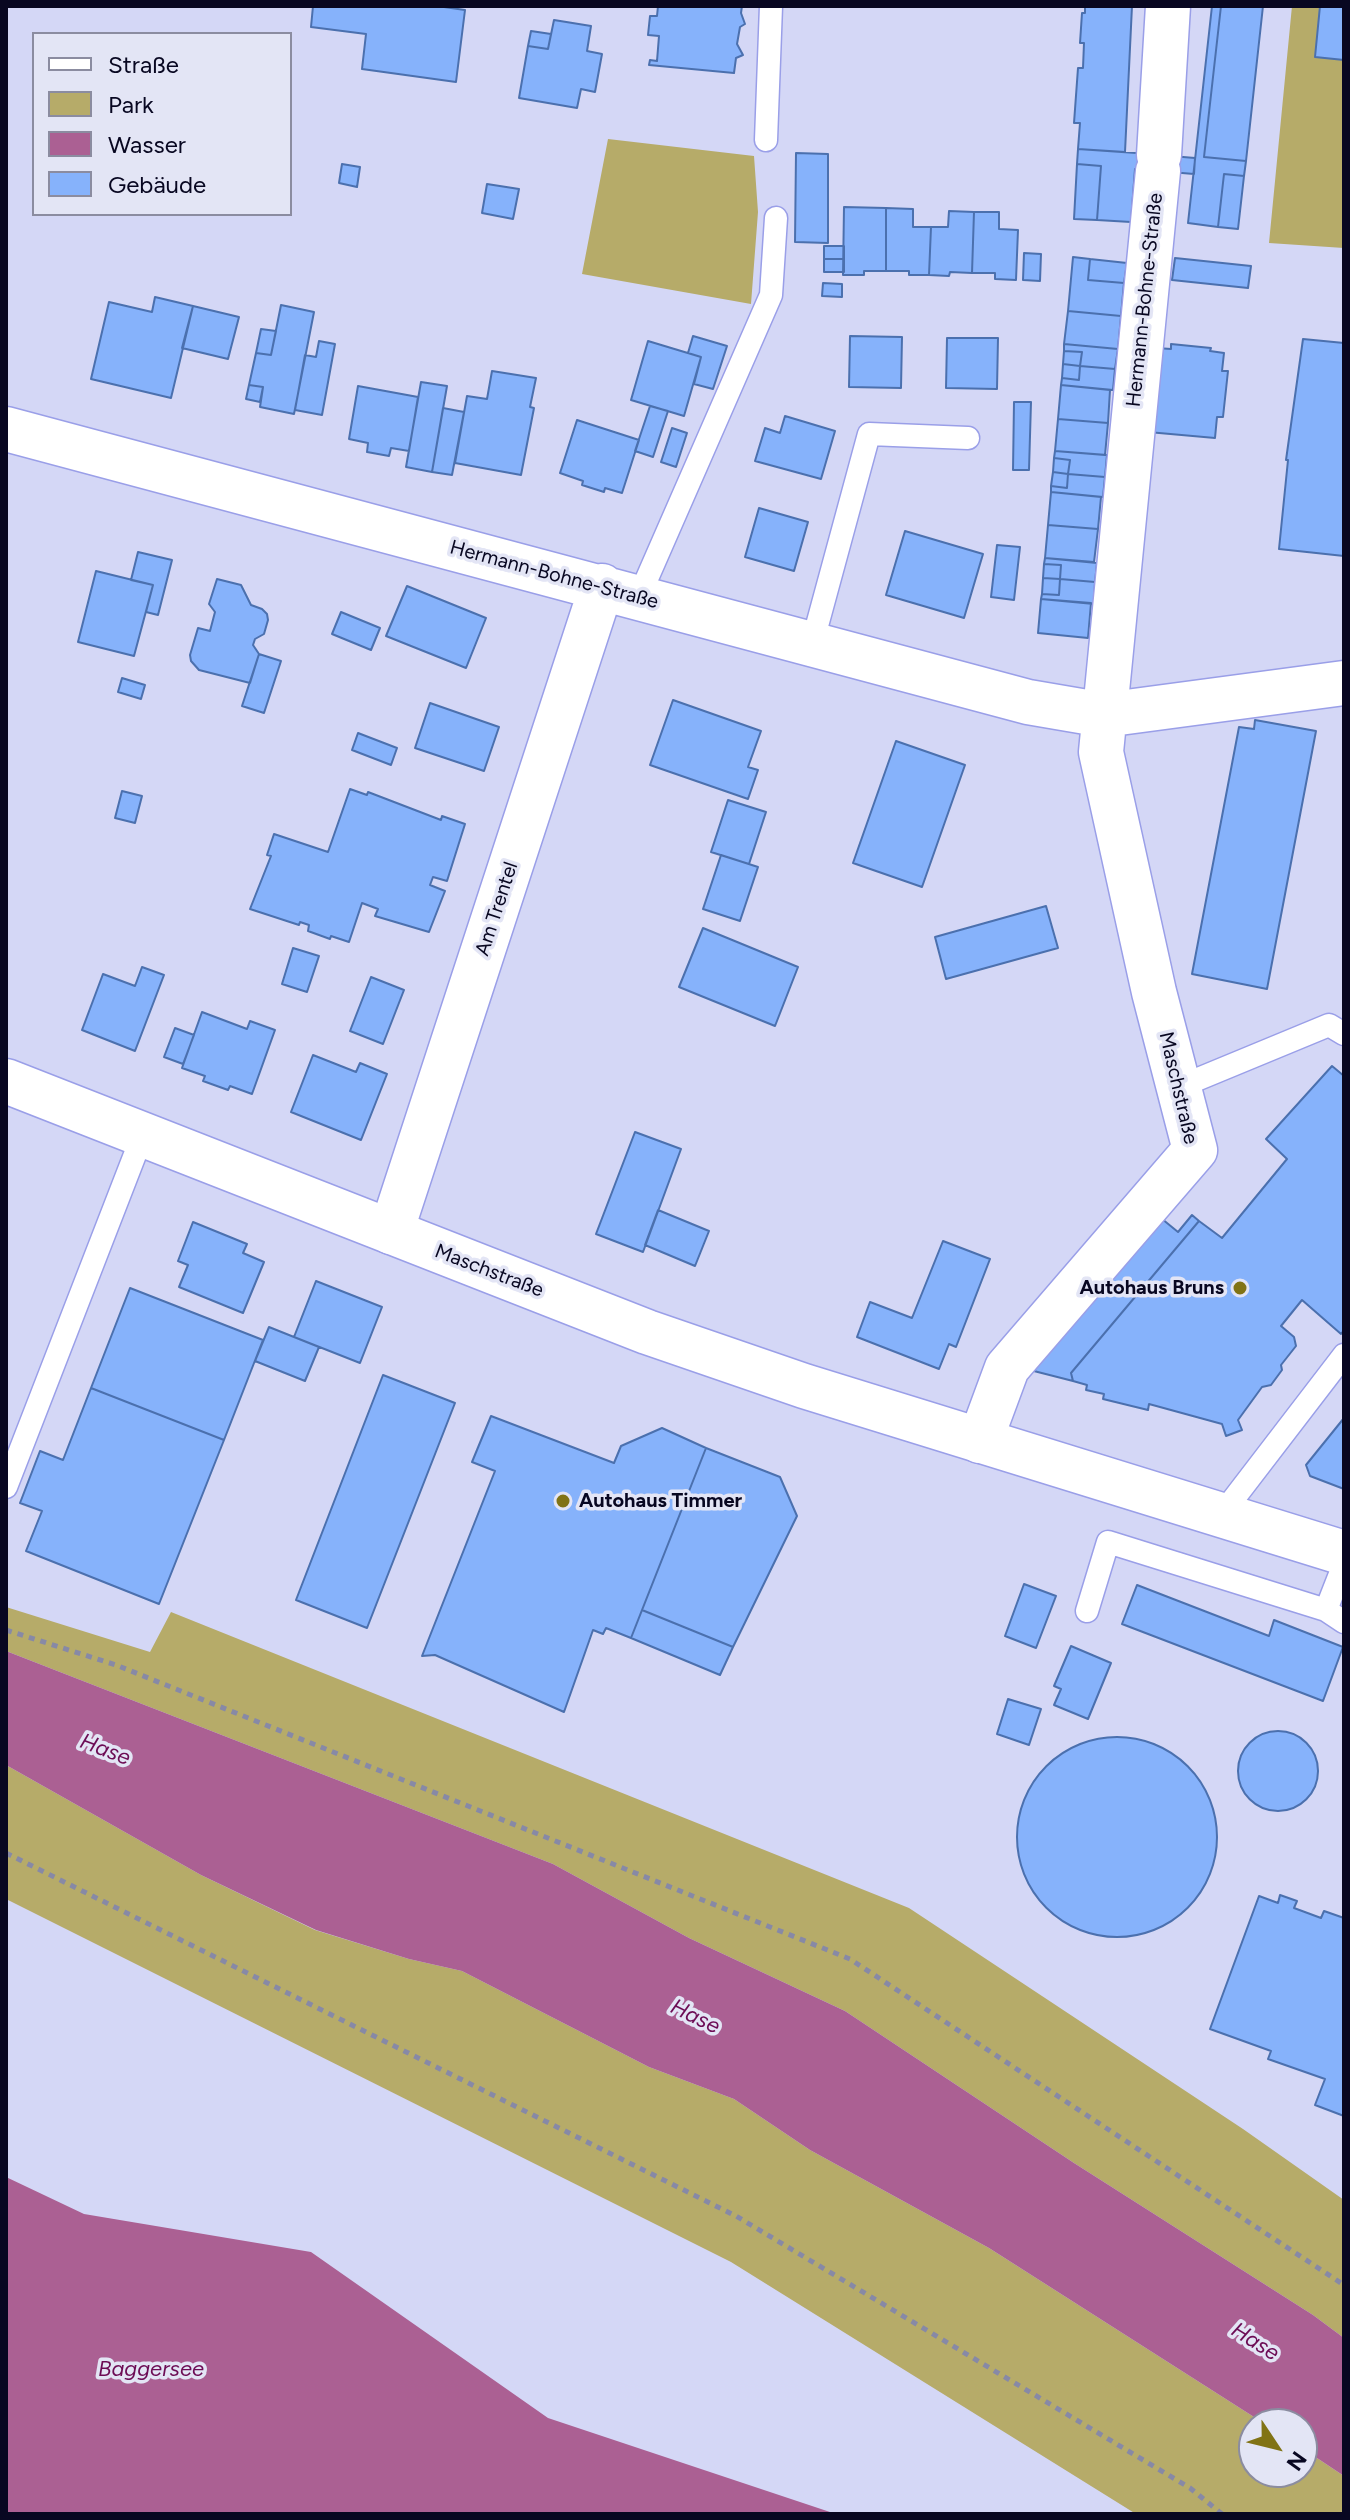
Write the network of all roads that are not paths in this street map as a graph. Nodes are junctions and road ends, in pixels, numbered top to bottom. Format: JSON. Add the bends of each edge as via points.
{"nodes":[{"id":1,"x":771,"y":6,"type":"edge"},
{"id":2,"x":1168,"y":6,"type":"edge"},
{"id":3,"x":766,"y":140,"type":"dead end"},
{"id":4,"x":776,"y":218,"type":"dead end"},
{"id":5,"x":6,"y":429,"type":"edge"},
{"id":6,"x":968,"y":438,"type":"dead end"},
{"id":7,"x":620,"y":593,"type":"junction"},
{"id":8,"x":812,"y":644,"type":"junction"},
{"id":9,"x":1344,"y":683,"type":"edge"},
{"id":10,"x":1104,"y":715,"type":"junction"},
{"id":11,"x":1344,"y":1034,"type":"edge"},
{"id":12,"x":6,"y":1081,"type":"edge"},
{"id":13,"x":1179,"y":1087,"type":"junction"},
{"id":14,"x":143,"y":1134,"type":"junction"},
{"id":15,"x":391,"y":1232,"type":"junction"},
{"id":16,"x":1344,"y":1355,"type":"edge"},
{"id":17,"x":980,"y":1441,"type":"junction"},
{"id":18,"x":6,"y":1487,"type":"edge"},
{"id":19,"x":1222,"y":1514,"type":"junction"},
{"id":20,"x":1344,"y":1553,"type":"edge"},
{"id":21,"x":1344,"y":1564,"type":"edge"},
{"id":22,"x":1087,"y":1611,"type":"dead end"},
{"id":23,"x":1335,"y":1616,"type":"edge"}],
"edges":[{"from":1,"to":3,"type":"lane"},
{"from":2,"to":10,"type":"street","name":"Hermann-Bohne-Straße","via":[[1159,163]]},
{"from":4,"to":7,"type":"lane","name":"Am Trentel","via":[[771,295]]},
{"from":5,"to":7,"type":"street","name":"Hermann-Bohne-Straße"},
{"from":6,"to":8,"type":"lane","via":[[869,434]]},
{"from":7,"to":8,"type":"street","name":"Hermann-Bohne-Straße"},
{"from":7,"to":15,"type":"street","name":"Am Trentel","via":[[447,1091]]},
{"from":8,"to":10,"type":"street","name":"Hermann-Bohne-Straße","via":[[1028,702]]},
{"from":9,"to":10,"type":"street","name":"Hermann-Bohne-Straße"},
{"from":10,"to":13,"type":"street","name":"Maschstraße","via":[[1101,752]]},
{"from":11,"to":13,"type":"lane","via":[[1329,1025]]},
{"from":12,"to":14,"type":"street","name":"Maschstraße"},
{"from":13,"to":17,"type":"street","name":"Maschstraße","via":[[1195,1150],[1007,1368]]},
{"from":14,"to":15,"type":"street","name":"Maschstraße"},
{"from":14,"to":18,"type":"lane"},
{"from":15,"to":17,"type":"street","name":"Maschstraße","via":[[647,1332]]},
{"from":16,"to":19,"type":"lane"},
{"from":17,"to":19,"type":"street","name":"Maschstraße"},
{"from":19,"to":20,"type":"street","name":"Maschstraße"},
{"from":21,"to":23,"type":"lane"},
{"from":22,"to":23,"type":"lane","via":[[1108,1542]]}]}
